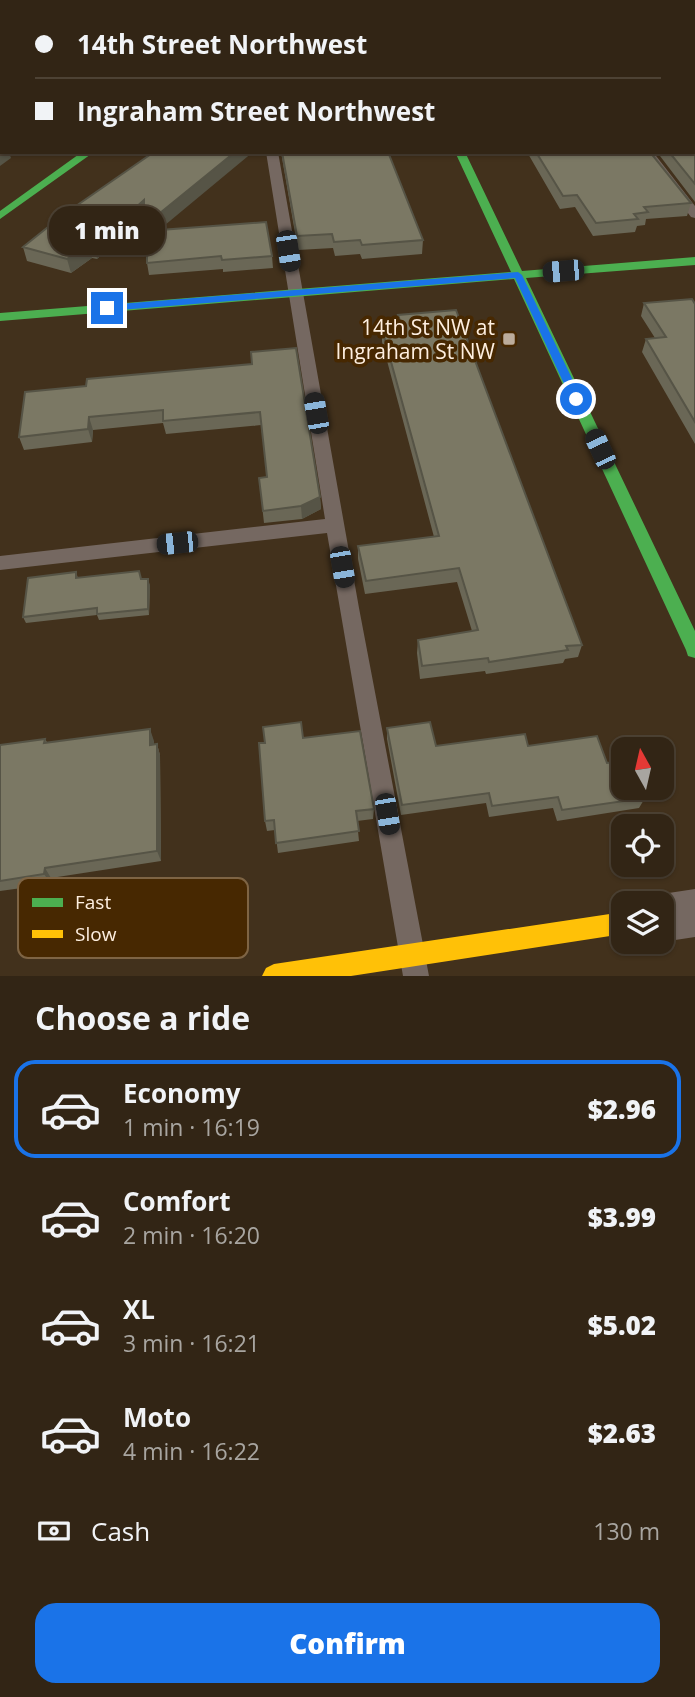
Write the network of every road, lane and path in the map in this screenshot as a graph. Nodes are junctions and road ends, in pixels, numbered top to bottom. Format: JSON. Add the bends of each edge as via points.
{"nodes":[{"id":1,"x":86,"y":154,"type":"edge"},
{"id":2,"x":272,"y":154,"type":"edge"},
{"id":3,"x":461,"y":154,"type":"edge"},
{"id":4,"x":649,"y":154,"type":"edge"},
{"id":5,"x":695,"y":215,"type":"edge"},
{"id":6,"x":0,"y":216,"type":"edge"},
{"id":7,"x":695,"y":261,"type":"edge"},
{"id":8,"x":518,"y":275,"type":"junction"},
{"id":9,"x":294,"y":293,"type":"junction"},
{"id":10,"x":0,"y":317,"type":"edge"},
{"id":11,"x":334,"y":525,"type":"junction"},
{"id":12,"x":0,"y":563,"type":"edge"},
{"id":13,"x":695,"y":650,"type":"edge"},
{"id":14,"x":695,"y":913,"type":"edge"},
{"id":15,"x":674,"y":916,"type":"edge"},
{"id":16,"x":611,"y":925,"type":"edge"},
{"id":17,"x":415,"y":965,"type":"edge"},
{"id":18,"x":274,"y":976,"type":"edge"}],
"edges":[{"from":1,"to":6,"type":"street"},
{"from":2,"to":9,"type":"lane"},
{"from":3,"to":8,"type":"street"},
{"from":4,"to":5,"type":"lane"},
{"from":7,"to":8,"type":"street"},
{"from":8,"to":9,"type":"street"},
{"from":8,"to":13,"type":"street"},
{"from":9,"to":10,"type":"street"},
{"from":9,"to":11,"type":"lane"},
{"from":11,"to":12,"type":"lane"},
{"from":11,"to":17,"type":"lane"},
{"from":14,"to":15,"type":"street"},
{"from":16,"to":17,"type":"street"},
{"from":17,"to":18,"type":"street"}]}
